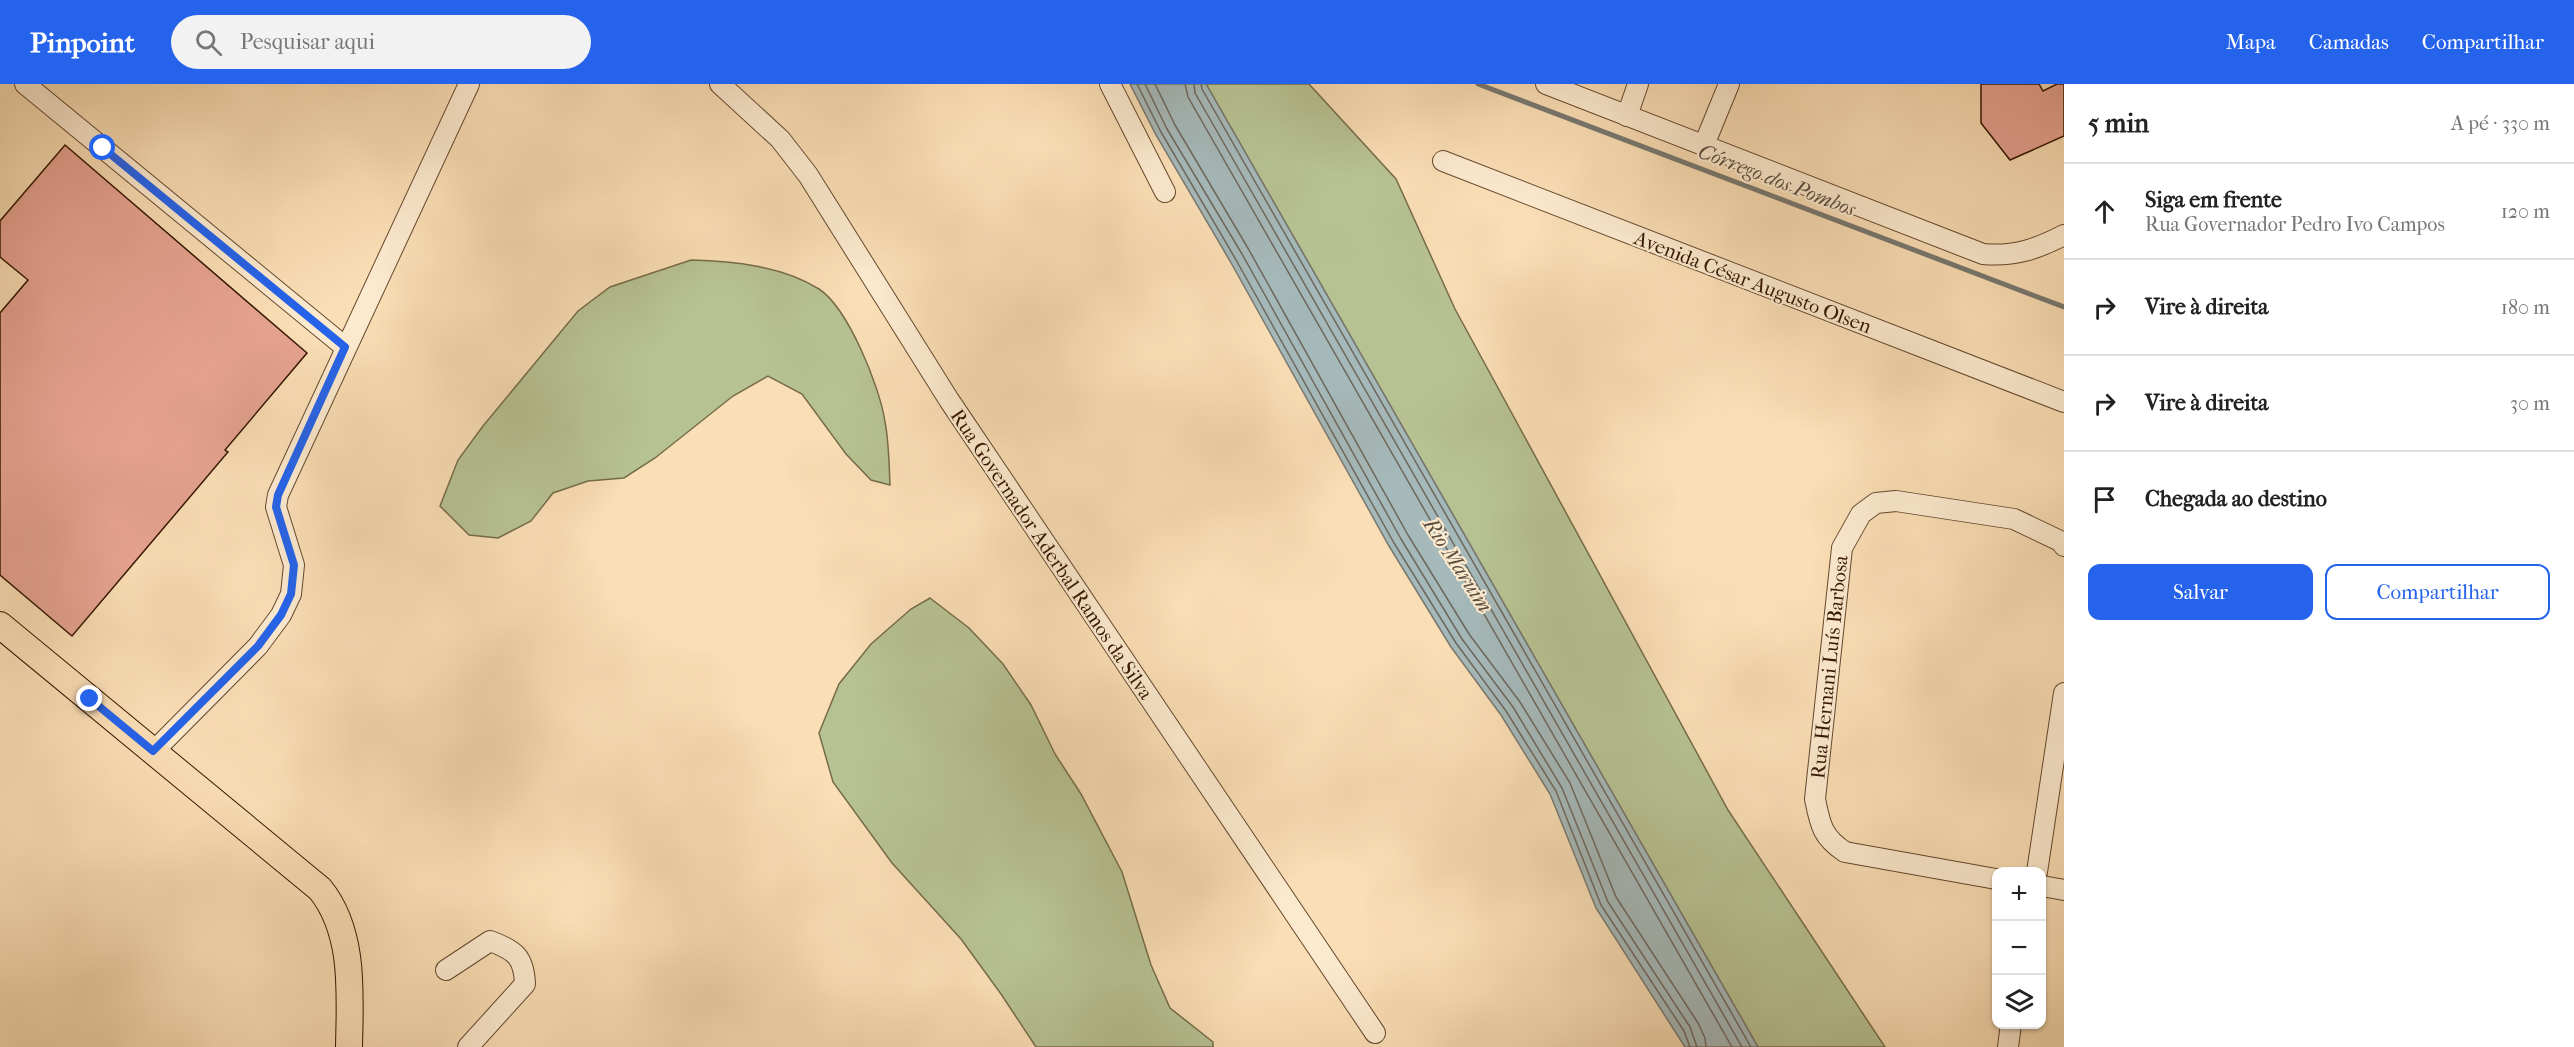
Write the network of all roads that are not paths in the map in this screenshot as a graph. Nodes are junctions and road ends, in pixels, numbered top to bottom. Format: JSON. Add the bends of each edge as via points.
{"nodes":[{"id":1,"x":25,"y":84,"type":"edge"},
{"id":2,"x":470,"y":84,"type":"edge"},
{"id":3,"x":720,"y":84,"type":"edge"},
{"id":4,"x":1110,"y":84,"type":"edge"},
{"id":5,"x":1546,"y":84,"type":"edge"},
{"id":6,"x":1638,"y":84,"type":"edge"},
{"id":7,"x":1729,"y":84,"type":"edge"},
{"id":8,"x":1627,"y":116,"type":"junction"},
{"id":9,"x":1704,"y":145,"type":"junction"},
{"id":10,"x":1443,"y":161,"type":"dead end"},
{"id":11,"x":1166,"y":192,"type":"dead end"},
{"id":12,"x":2064,"y":235,"type":"edge"},
{"id":13,"x":345,"y":347,"type":"junction"},
{"id":14,"x":2064,"y":402,"type":"edge"},
{"id":15,"x":2062,"y":543,"type":"edge"},
{"id":16,"x":0,"y":625,"type":"edge"},
{"id":17,"x":2064,"y":693,"type":"edge"},
{"id":18,"x":153,"y":751,"type":"junction"},
{"id":19,"x":2038,"y":867,"type":"edge"},
{"id":20,"x":1992,"y":878,"type":"edge"},
{"id":21,"x":2046,"y":887,"type":"edge"},
{"id":22,"x":2064,"y":890,"type":"edge"},
{"id":23,"x":446,"y":970,"type":"dead end"},
{"id":24,"x":2010,"y":1029,"type":"edge"},
{"id":25,"x":1375,"y":1033,"type":"dead end"},
{"id":26,"x":349,"y":1047,"type":"edge"},
{"id":27,"x":468,"y":1047,"type":"edge"},
{"id":28,"x":2008,"y":1047,"type":"edge"}],
"edges":[{"from":1,"to":13,"type":"street"},
{"from":2,"to":13,"type":"street"},
{"from":3,"to":25,"type":"street","name":"Rua Governador Aderbal Ramos da Silva","via":[[780,139],[808,175],[949,400]]},
{"from":4,"to":11,"type":"street"},
{"from":5,"to":8,"type":"street"},
{"from":6,"to":8,"type":"street"},
{"from":7,"to":9,"type":"street"},
{"from":8,"to":9,"type":"street"},
{"from":9,"to":12,"type":"street","via":[[1983,254],[2027,252]]},
{"from":10,"to":14,"type":"street","name":"Avenida César Augusto Olsen"},
{"from":13,"to":18,"type":"street","via":[[278,495],[276,507],[294,565],[291,594],[258,646]]},
{"from":15,"to":20,"type":"street","name":"Rua Hernani Luís Barbosa","via":[[2014,519],[1896,501],[1876,503],[1861,514],[1842,548],[1815,799],[1820,825],[1831,843],[1845,852]]},
{"from":16,"to":18,"type":"main road"},
{"from":17,"to":19,"type":"street"},
{"from":18,"to":26,"type":"main road","via":[[302,873],[333,906],[347,963]]},
{"from":21,"to":22,"type":"street"},
{"from":23,"to":27,"type":"street","via":[[490,941],[511,948],[524,969],[525,984]]},
{"from":24,"to":28,"type":"street"}]}
